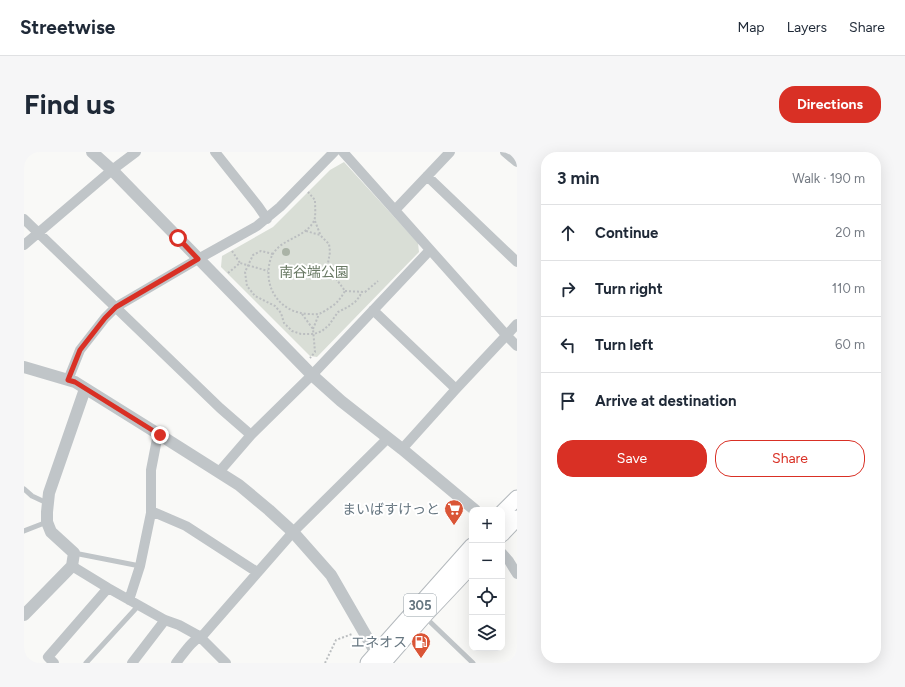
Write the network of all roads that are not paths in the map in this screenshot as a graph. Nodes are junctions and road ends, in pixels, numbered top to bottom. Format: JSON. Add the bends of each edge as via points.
{"nodes":[{"id":1,"x":92,"y":152,"type":"edge"},
{"id":2,"x":136,"y":152,"type":"edge"},
{"id":3,"x":215,"y":152,"type":"edge"},
{"id":4,"x":334,"y":152,"type":"edge"},
{"id":5,"x":344,"y":152,"type":"edge"},
{"id":6,"x":450,"y":152,"type":"edge"},
{"id":7,"x":505,"y":152,"type":"edge"},
{"id":8,"x":517,"y":162,"type":"edge"},
{"id":9,"x":112,"y":170,"type":"junction"},
{"id":10,"x":427,"y":176,"type":"junction"},
{"id":11,"x":395,"y":210,"type":"junction"},
{"id":12,"x":24,"y":219,"type":"edge"},
{"id":13,"x":267,"y":219,"type":"junction"},
{"id":14,"x":39,"y":233,"type":"junction"},
{"id":15,"x":24,"y":245,"type":"edge"},
{"id":16,"x":430,"y":250,"type":"junction"},
{"id":17,"x":198,"y":259,"type":"junction"},
{"id":18,"x":517,"y":262,"type":"edge"},
{"id":19,"x":116,"y":307,"type":"junction"},
{"id":20,"x":373,"y":310,"type":"junction"},
{"id":21,"x":517,"y":324,"type":"edge"},
{"id":22,"x":506,"y":336,"type":"junction"},
{"id":23,"x":517,"y":346,"type":"edge"},
{"id":24,"x":24,"y":367,"type":"edge"},
{"id":25,"x":312,"y":375,"type":"junction"},
{"id":26,"x":68,"y":380,"type":"junction"},
{"id":27,"x":85,"y":389,"type":"junction"},
{"id":28,"x":456,"y":390,"type":"junction"},
{"id":29,"x":158,"y":434,"type":"junction"},
{"id":30,"x":252,"y":435,"type":"junction"},
{"id":31,"x":388,"y":438,"type":"junction"},
{"id":32,"x":402,"y":450,"type":"junction"},
{"id":33,"x":219,"y":472,"type":"junction"},
{"id":34,"x":24,"y":489,"type":"edge"},
{"id":35,"x":517,"y":498,"type":"edge"},
{"id":36,"x":48,"y":503,"type":"junction"},
{"id":37,"x":471,"y":507,"type":"edge"},
{"id":38,"x":505,"y":510,"type":"edge"},
{"id":39,"x":151,"y":511,"type":"junction"},
{"id":40,"x":517,"y":518,"type":"edge"},
{"id":41,"x":47,"y":522,"type":"junction"},
{"id":42,"x":24,"y":531,"type":"edge"},
{"id":43,"x":505,"y":531,"type":"edge"},
{"id":44,"x":293,"y":532,"type":"junction"},
{"id":45,"x":469,"y":550,"type":"edge"},
{"id":46,"x":74,"y":553,"type":"junction"},
{"id":47,"x":505,"y":556,"type":"edge"},
{"id":48,"x":72,"y":566,"type":"junction"},
{"id":49,"x":140,"y":566,"type":"junction"},
{"id":50,"x":469,"y":568,"type":"edge"},
{"id":51,"x":258,"y":572,"type":"junction"},
{"id":52,"x":517,"y":574,"type":"edge"},
{"id":53,"x":108,"y":588,"type":"junction"},
{"id":54,"x":129,"y":600,"type":"junction"},
{"id":55,"x":139,"y":605,"type":"junction"},
{"id":56,"x":24,"y":615,"type":"edge"},
{"id":57,"x":424,"y":616,"type":"junction"},
{"id":58,"x":166,"y":620,"type":"junction"},
{"id":59,"x":199,"y":636,"type":"junction"},
{"id":60,"x":377,"y":661,"type":"edge"},
{"id":61,"x":54,"y":663,"type":"edge"},
{"id":62,"x":86,"y":663,"type":"edge"},
{"id":63,"x":132,"y":663,"type":"edge"},
{"id":64,"x":176,"y":663,"type":"edge"},
{"id":65,"x":226,"y":663,"type":"edge"},
{"id":66,"x":473,"y":663,"type":"edge"}],
"edges":[{"from":1,"to":9,"type":"street"},
{"from":2,"to":9,"type":"street"},
{"from":3,"to":13,"type":"street"},
{"from":4,"to":13,"type":"street"},
{"from":5,"to":11,"type":"street"},
{"from":6,"to":10,"type":"street"},
{"from":7,"to":8,"type":"street"},
{"from":9,"to":14,"type":"street"},
{"from":9,"to":17,"type":"street"},
{"from":10,"to":11,"type":"street"},
{"from":10,"to":18,"type":"street"},
{"from":11,"to":16,"type":"street"},
{"from":12,"to":14,"type":"street"},
{"from":13,"to":17,"type":"street"},
{"from":14,"to":15,"type":"street"},
{"from":14,"to":19,"type":"street"},
{"from":16,"to":20,"type":"street"},
{"from":16,"to":22,"type":"street"},
{"from":17,"to":19,"type":"street"},
{"from":17,"to":25,"type":"street"},
{"from":19,"to":26,"type":"street","via":[[80,350]]},
{"from":19,"to":30,"type":"street","via":[[220,408]]},
{"from":20,"to":25,"type":"street"},
{"from":20,"to":28,"type":"street"},
{"from":21,"to":22,"type":"street"},
{"from":22,"to":23,"type":"street"},
{"from":22,"to":28,"type":"street"},
{"from":24,"to":26,"type":"street"},
{"from":25,"to":30,"type":"street"},
{"from":25,"to":31,"type":"street"},
{"from":26,"to":27,"type":"street"},
{"from":27,"to":29,"type":"street"},
{"from":27,"to":36,"type":"street","via":[[49,493]]},
{"from":28,"to":32,"type":"street"},
{"from":29,"to":33,"type":"street"},
{"from":29,"to":39,"type":"street","via":[[151,470]]},
{"from":30,"to":33,"type":"street"},
{"from":31,"to":32,"type":"street"},
{"from":31,"to":44,"type":"street"},
{"from":32,"to":37,"type":"street"},
{"from":33,"to":44,"type":"street"},
{"from":34,"to":36,"type":"lane","via":[[32,496]]},
{"from":35,"to":38,"type":"main road"},
{"from":36,"to":41,"type":"street"},
{"from":39,"to":49,"type":"street"},
{"from":39,"to":51,"type":"street","via":[[186,526]]},
{"from":40,"to":43,"type":"main road"},
{"from":41,"to":42,"type":"lane"},
{"from":41,"to":46,"type":"street","via":[[51,532]]},
{"from":44,"to":51,"type":"street"},
{"from":44,"to":60,"type":"street","via":[[331,575]]},
{"from":45,"to":60,"type":"main road","number":"305"},
{"from":46,"to":48,"type":"street"},
{"from":46,"to":49,"type":"lane"},
{"from":47,"to":52,"type":"street"},
{"from":48,"to":53,"type":"street"},
{"from":48,"to":56,"type":"street"},
{"from":49,"to":54,"type":"street"},
{"from":50,"to":57,"type":"main road","number":"305"},
{"from":51,"to":59,"type":"street","via":[[204,634]]},
{"from":53,"to":54,"type":"street"},
{"from":53,"to":61,"type":"street","via":[[48,657]]},
{"from":54,"to":55,"type":"street"},
{"from":55,"to":58,"type":"street"},
{"from":55,"to":62,"type":"lane"},
{"from":57,"to":60,"type":"main road","number":"305"},
{"from":57,"to":66,"type":"lane"},
{"from":58,"to":59,"type":"street"},
{"from":58,"to":63,"type":"street"},
{"from":59,"to":64,"type":"street"},
{"from":59,"to":65,"type":"street"}]}
